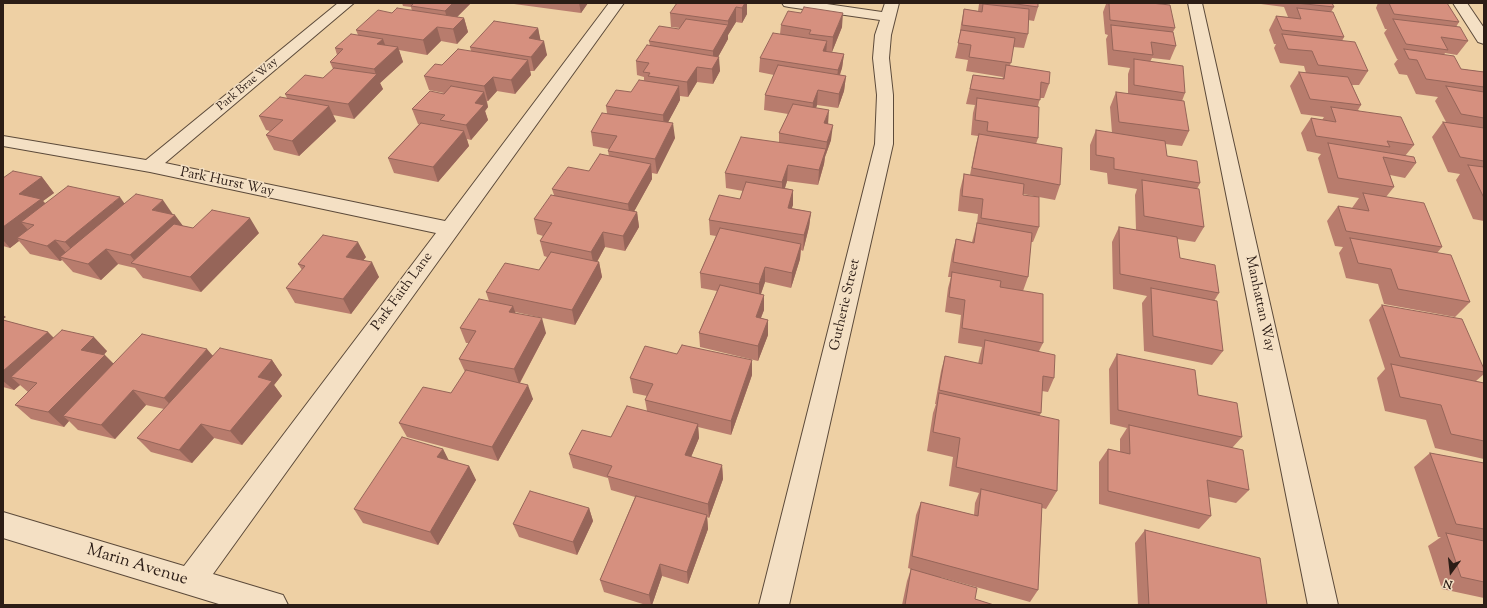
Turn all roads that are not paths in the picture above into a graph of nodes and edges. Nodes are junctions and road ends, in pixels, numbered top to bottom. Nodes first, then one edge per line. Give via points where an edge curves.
1 (347, 3) edge
2 (617, 3) edge
3 (789, 3) edge
4 (1195, 3) edge
5 (1460, 3) edge
6 (890, 10) edge
7 (1484, 40) edge
8 (3, 141) edge
9 (150, 166) junction
10 (450, 229) junction
11 (3, 525) edge
12 (190, 582) junction
13 (272, 605) edge
14 (774, 605) edge
15 (1323, 605) edge

1 - 9 street, Park Brae Way
2 - 10 street, Park Faith Lane
3 - 6 street
4 - 15 street, Manhattan Way
5 - 7 street
6 - 14 street, Gutherie Street via 883,35 884,144
8 - 9 street, Park Hurst Way
9 - 10 street, Park Hurst Way
10 - 12 street, Park Faith Lane
11 - 12 street, Marin Avenue
12 - 13 street, Marin Avenue

